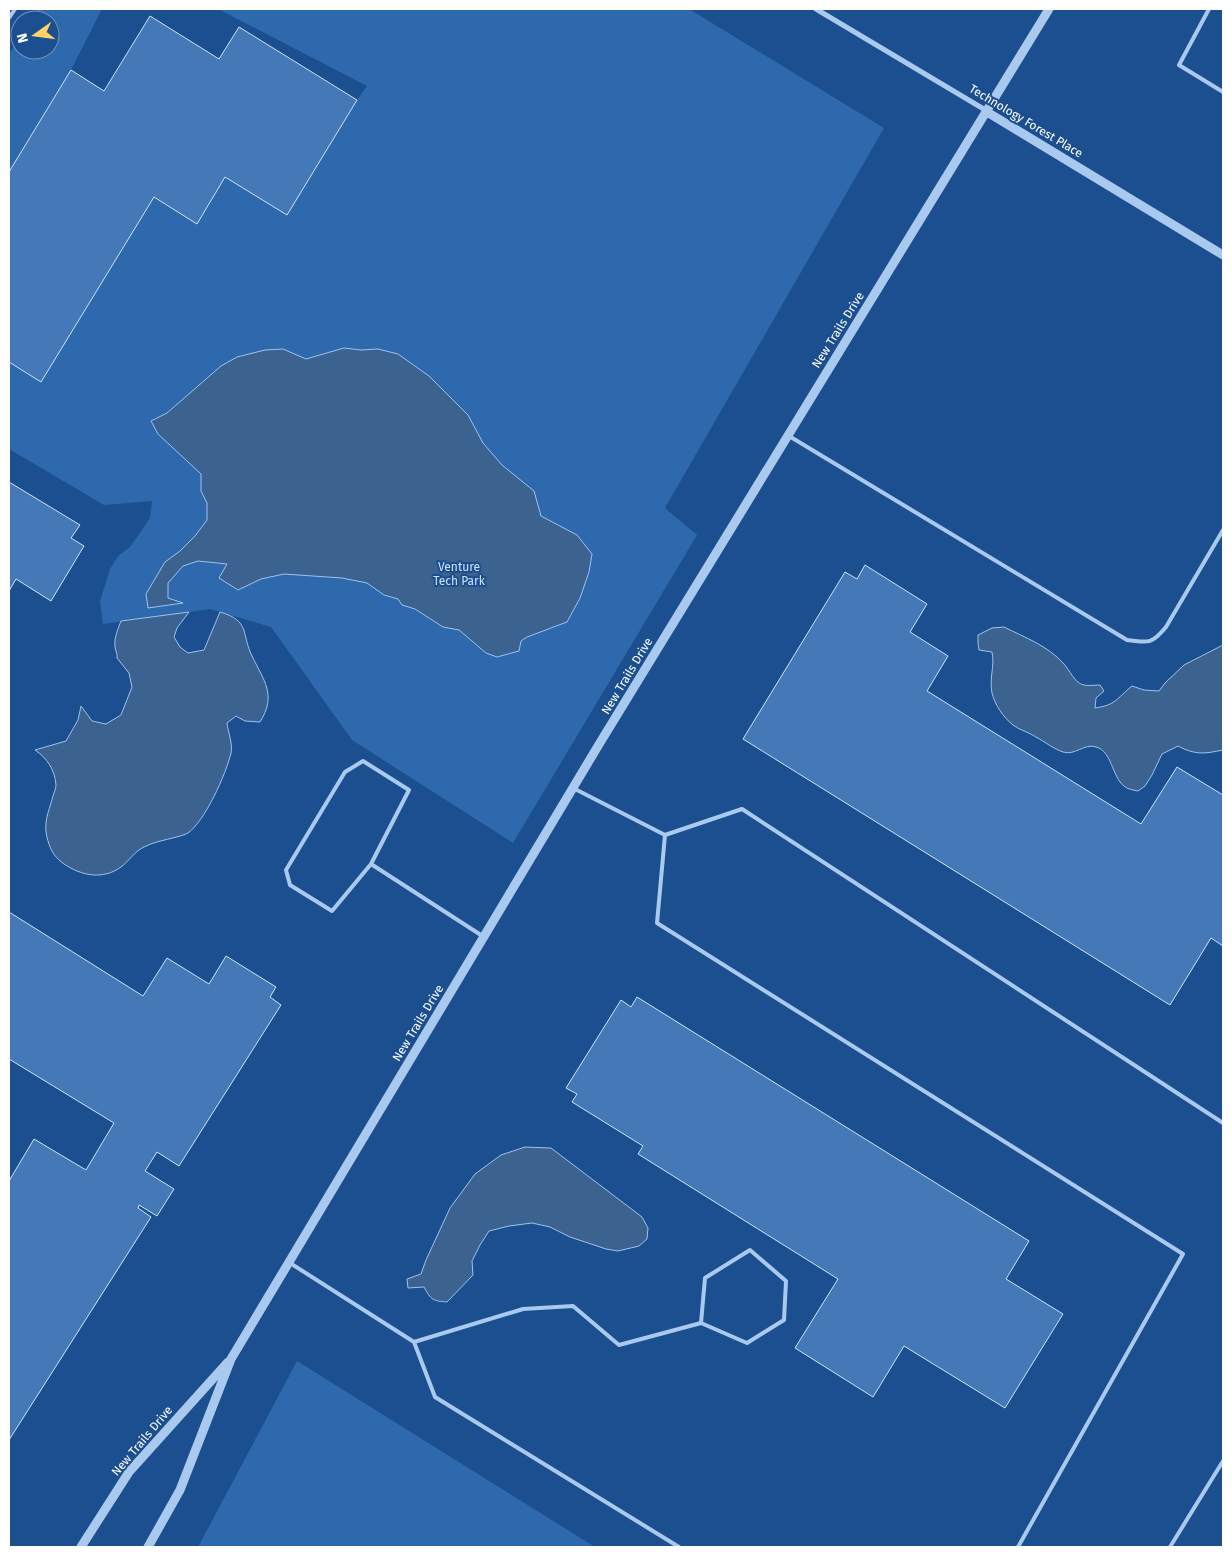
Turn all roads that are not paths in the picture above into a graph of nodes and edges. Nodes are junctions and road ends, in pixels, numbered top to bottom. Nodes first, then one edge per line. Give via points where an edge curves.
1 (15, 9) edge
2 (816, 9) edge
3 (1049, 9) edge
4 (1210, 9) edge
5 (9, 18) edge
6 (1223, 92) edge
7 (987, 112) junction
8 (1223, 255) edge
9 (788, 436) junction
10 (1223, 530) edge
11 (573, 788) junction
12 (665, 835) junction
13 (371, 864) junction
14 (484, 937) junction
15 (1223, 1123) edge
16 (289, 1262) junction
17 (701, 1323) junction
18 (414, 1342) junction
19 (231, 1359) junction
20 (1223, 1461) edge
21 (81, 1547) edge
22 (148, 1547) edge
23 (679, 1547) edge
24 (1018, 1547) edge
25 (1170, 1547) edge

1 - 5 lane
2 - 7 street, Technology Forest Place
3 - 7 street, New Trails Drive
4 - 6 lane via 1180,65
7 - 8 street, Technology Forest Place
7 - 9 street, New Trails Drive
9 - 10 lane via 1127,640 1143,642 1156,639
9 - 11 street, New Trails Drive
11 - 12 lane
11 - 14 street, New Trails Drive
12 - 15 lane via 742,808
12 - 24 lane via 657,923 1183,1254
13 - 13 lane via 409,790 363,761 345,772 286,870 290,885 332,911
13 - 14 lane
14 - 16 street, New Trails Drive
16 - 18 lane
16 - 19 street, New Trails Drive
17 - 17 lane via 705,1278 750,1250 786,1281 784,1320 747,1343
17 - 18 lane via 619,1344 573,1306 523,1309
18 - 23 lane via 435,1397
19 - 21 street, New Trails Drive via 129,1472
19 - 22 street, New Trails Drive via 180,1490
20 - 25 lane

